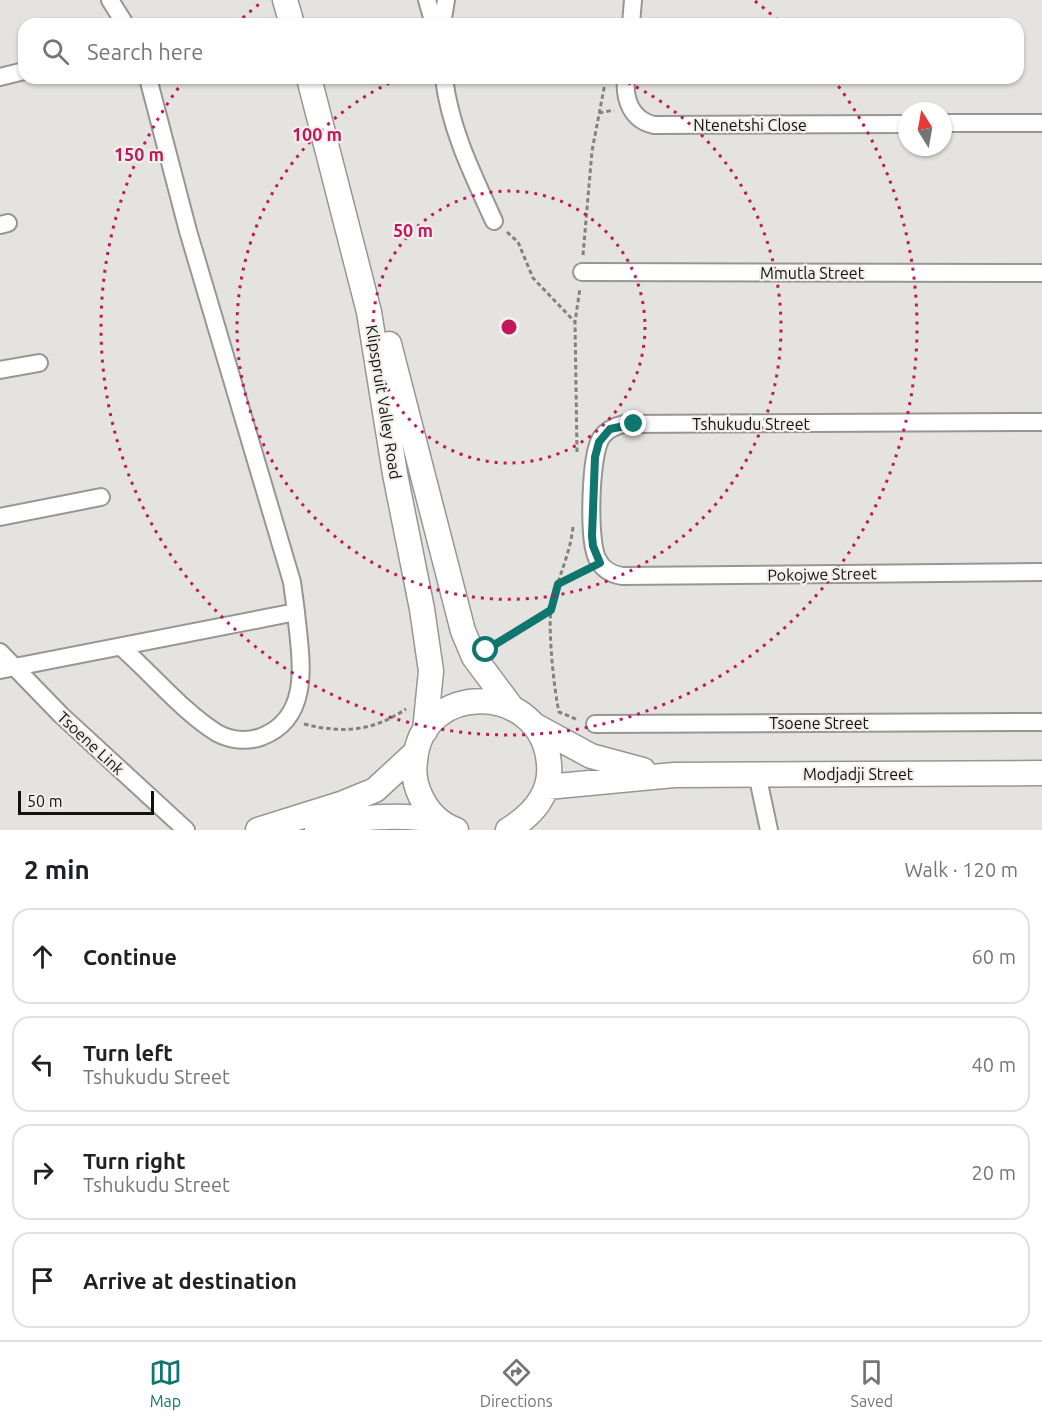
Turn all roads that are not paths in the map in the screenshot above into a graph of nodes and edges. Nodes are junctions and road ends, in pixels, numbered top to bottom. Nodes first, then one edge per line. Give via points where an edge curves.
1 (110, 0) edge
2 (285, 0) edge
3 (298, 0) edge
4 (427, 0) edge
5 (446, 0) edge
6 (633, 0) edge
7 (121, 18) edge
8 (290, 18) edge
9 (304, 18) edge
10 (432, 18) edge
11 (443, 18) edge
12 (632, 18) edge
13 (18, 72) edge
14 (0, 77) edge
15 (150, 84) edge
16 (311, 84) edge
17 (322, 84) edge
18 (445, 84) edge
19 (626, 84) edge
20 (952, 123) edge
21 (1042, 123) edge
22 (898, 124) edge
23 (494, 221) road end
24 (582, 272) road end
25 (1042, 273) edge
26 (39, 363) dead end
27 (0, 370) edge
28 (1042, 422) edge
29 (101, 497) dead end
30 (0, 518) edge
31 (602, 566) joint
32 (1042, 572) edge
33 (296, 612) junction
34 (121, 647) junction
35 (0, 652) edge
36 (7, 669) edge
37 (512, 708) junction
38 (1042, 722) edge
39 (534, 724) junction
40 (595, 724) road end
41 (425, 731) junction
42 (415, 753) junction
43 (1042, 773) edge
44 (757, 774) junction
45 (674, 775) junction
46 (540, 808) edge
47 (450, 827) edge
48 (186, 830) edge
49 (258, 830) edge
50 (311, 830) edge
51 (508, 830) edge
52 (769, 830) edge

1 - 7 street
2 - 8 street
3 - 9 street
4 - 10 street
5 - 11 street
6 - 12 street
13 - 14 street
15 - 33 street via 188,231 292,582
16 - 41 street, Klipspruit Valley Road via 369,312 422,609 431,670
17 - 37 street, Klipspruit Valley Road via 454,603 474,657
18 - 23 street via 460,146
19 - 22 street, Ntenetshi Close via 630,108 641,121 654,125
20 - 21 street
24 - 25 street, Mmutla Street
26 - 27 street
28 - 31 street, Tshukudu Street via 617,426 602,437 595,457 592,536
29 - 30 street
31 - 32 street, Pokojwe Street via 622,576
33 - 34 street
33 - 34 street via 299,699 285,719 259,738 238,740 220,735
34 - 36 street
35 - 36 street, Tsoene Link
36 - 48 street, Tsoene Link
37 - 39 street, Modjadji Street
37 - 41 street via 493,701 474,701 446,711
38 - 40 street, Tsoene Street
39 - 45 street, Modjadji Street via 591,756 621,766
39 - 46 street via 545,744 549,765
41 - 42 street
42 - 47 street via 417,790 426,807
42 - 49 street via 375,790
43 - 44 street, Modjadji Street
44 - 45 street, Modjadji Street
44 - 52 street
45 - 46 street, Modjadji Street
46 - 51 street
47 - 50 street via 384,815

